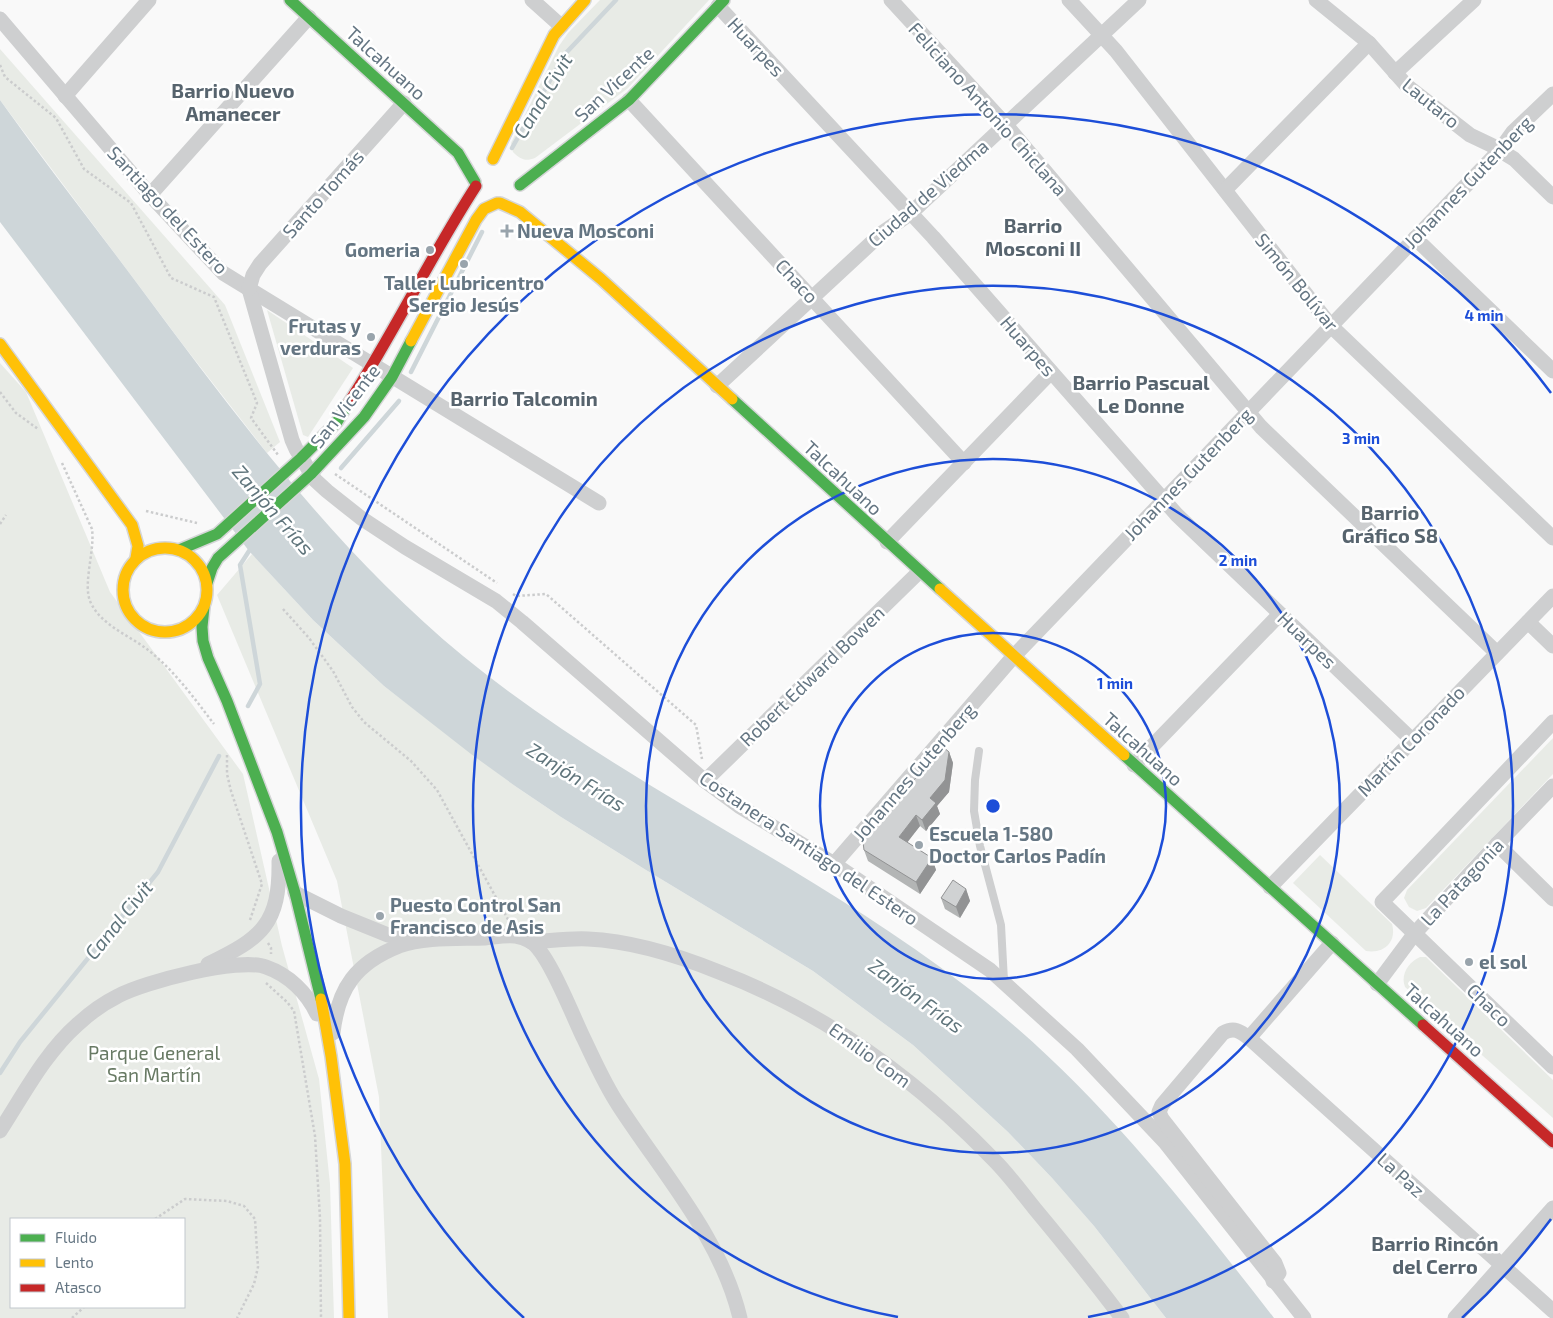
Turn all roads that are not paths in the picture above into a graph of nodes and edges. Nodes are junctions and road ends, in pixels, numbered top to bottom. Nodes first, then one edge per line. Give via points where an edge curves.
1 (149, 0) edge
2 (290, 0) edge
3 (532, 0) edge
4 (585, 0) edge
5 (891, 0) edge
6 (1069, 0) edge
7 (1139, 0) edge
8 (1316, 0) edge
9 (1474, 0) edge
10 (721, 3) edge
11 (308, 17) junction
12 (0, 19) edge
13 (561, 26) junction
14 (1102, 35) junction
15 (1369, 43) junction
16 (1395, 73) junction
17 (1553, 94) edge
18 (65, 96) junction
19 (629, 100) junction
20 (404, 103) junction
21 (1006, 125) junction
22 (1500, 150) junction
23 (458, 152) junction
24 (484, 161) junction
25 (508, 161) dead end
26 (518, 171) dead end
27 (476, 184) junction
28 (521, 190) junction
29 (1225, 190) junction
30 (150, 196) junction
31 (1553, 197) edge
32 (499, 203) junction
33 (538, 212) dead end
34 (911, 213) junction
35 (1415, 238) junction
36 (601, 279) junction
37 (249, 289) junction
38 (812, 297) junction
39 (1330, 326) junction
40 (0, 344) edge
41 (373, 366) junction
42 (1553, 371) edge
43 (1051, 372) junction
44 (392, 377) junction
45 (717, 386) junction
46 (1248, 412) junction
47 (301, 458) junction
48 (964, 463) junction
49 (311, 474) junction
50 (108, 492) junction
51 (1164, 500) junction
52 (599, 504) dead end
53 (1553, 538) edge
54 (887, 542) junction
55 (168, 547) junction
56 (179, 550) junction
57 (136, 558) junction
58 (919, 572) junction
59 (207, 583) junction
60 (1553, 596) edge
61 (204, 608) junction
62 (1280, 614) junction
63 (1528, 622) junction
64 (168, 632) junction
65 (179, 640) dead end
66 (1553, 646) edge
67 (1497, 653) junction
68 (1014, 656) junction
69 (197, 659) dead end
70 (227, 701) junction
71 (1553, 722) edge
72 (1412, 740) junction
73 (978, 751) dead end
74 (1134, 764) junction
75 (706, 781) junction
76 (1553, 786) edge
77 (276, 832) junction
78 (1497, 844) junction
79 (834, 864) junction
80 (1270, 887) junction
81 (295, 893) junction
82 (1553, 899) edge
83 (1415, 933) junction
84 (525, 939) junction
85 (426, 941) junction
86 (1332, 943) junction
87 (191, 972) junction
88 (1004, 981) junction
89 (1377, 984) junction
90 (1249, 1038) junction
91 (331, 1056) junction
92 (1553, 1067) edge
93 (0, 1131) edge
94 (1553, 1142) edge
95 (1553, 1208) edge
96 (1501, 1266) junction
97 (1274, 1281) junction
98 (1553, 1311) edge
99 (350, 1318) edge
100 (740, 1318) edge
101 (1122, 1318) edge
102 (1304, 1318) edge
103 (1455, 1318) edge

1 - 18 street
2 - 11 main road, Talcahuano
3 - 13 street
4 - 13 main road
5 - 21 street, Feliciano Antonio Chiclana
6 - 14 street, Simón Bolívar
7 - 14 street, Ciudad de Viedma
8 - 15 street, Lautaro
9 - 16 street
10 - 19 main road, San Vicente
10 - 34 street, Huarpes
11 - 20 main road, Talcahuano
11 - 30 street
12 - 18 street, Santiago del Estero
13 - 24 main road
14 - 21 street, Ciudad de Viedma
14 - 29 street, Simón Bolívar
15 - 16 street, Lautaro
15 - 29 street
16 - 22 street, Lautaro via 1470,135
17 - 22 street, Johannes Gutenberg via 1513,132
18 - 30 street, Santiago del Estero
19 - 28 main road, San Vicente
19 - 38 street, Chaco
20 - 23 main road, Talcahuano
20 - 37 street, Santo Tomás via 260,264
21 - 34 street, Ciudad de Viedma
21 - 46 street, Feliciano Antonio Chiclana
22 - 31 street, Lautaro via 1514,159
22 - 35 street, Johannes Gutenberg
23 - 24 main road, Talcahuano
23 - 27 main road, Talcahuano
24 - 25 main road, Talcahuano via 500,158
24 - 27 main road, San Vicente
26 - 28 main road
27 - 32 main road, Talcahuano via 484,198
27 - 41 main road, San Vicente
28 - 32 main road, San Vicente via 511,199
29 - 39 street, Simón Bolívar
30 - 37 street, Santiago del Estero via 216,267
32 - 36 main road, Talcahuano via 520,212
32 - 44 main road, San Vicente via 484,209 476,220
33 - 36 main road, Talcahuano
34 - 38 street, Ciudad de Viedma via 882,234
34 - 43 street, Huarpes
35 - 39 street, Johannes Gutenberg
35 - 42 street
36 - 45 main road, Talcahuano
37 - 41 street, Santiago del Estero
37 - 47 street, Costanera Santiago del Estero via 292,440
38 - 45 street, Ciudad de Viedma
38 - 48 street, Chaco
39 - 46 street, Johannes Gutenberg
39 - 53 street, Simón Bolívar
40 - 50 main road
41 - 44 street, Santiago del Estero
41 - 47 main road, San Vicente via 337,422
43 - 48 street
43 - 51 street, Huarpes
44 - 49 main road, San Vicente via 364,417
44 - 52 street, Santiago del Estero
45 - 54 main road, Talcahuano
46 - 51 street, Johannes Gutenberg
46 - 67 street, Feliciano Antonio Chiclana
47 - 49 street, Costanera Santiago del Estero
47 - 56 main road, San Vicente via 229,524 211,537
48 - 54 street
49 - 59 main road, San Vicente via 218,558
49 - 75 street, Costanera Santiago del Estero via 368,523 496,601
50 - 55 main road
50 - 57 main road via 132,526 138,546
51 - 62 street, Huarpes
51 - 68 street, Johannes Gutenberg
54 - 58 main road, Talcahuano
55 - 56 main road
55 - 57 main road via 156,548
56 - 59 main road via 198,562
57 - 64 main road via 124,581 126,606 143,626
58 - 68 main road, Talcahuano
58 - 75 street, Robert Edward Bowen
59 - 61 main road via 208,596
60 - 63 street, Martín Coronado
61 - 64 main road via 190,625
61 - 70 main road via 203,641
62 - 72 street, Huarpes
62 - 74 street
63 - 66 street
63 - 67 street, Martín Coronado
64 - 65 main road
67 - 72 street, Martín Coronado
68 - 74 main road, Talcahuano
68 - 79 street, Johannes Gutenberg
69 - 70 main road
70 - 77 main road
71 - 83 street, Chaco via 1382,902
72 - 80 street, Martín Coronado
73 - 88 lane via 974,811 1001,925
74 - 80 main road, Talcahuano
75 - 79 street, Costanera Santiago del Estero
76 - 78 street, La Patagonia
77 - 81 main road
77 - 87 street via 280,863 276,903 270,919 254,938
78 - 82 street
78 - 83 street, La Patagonia
79 - 88 street, Costanera Santiago del Estero
80 - 86 main road, Talcahuano
81 - 85 street via 388,935
81 - 91 main road via 318,984
83 - 89 street, La Patagonia
83 - 92 street, Chaco
84 - 85 street, Emilio Com via 515,936
84 - 100 street via 542,954 605,1083 715,1251
84 - 101 street, Emilio Com via 587,938 642,946 753,985 823,1021 905,1079 995,1160
85 - 91 street via 403,945 378,955 354,976 338,1003
86 - 89 main road, Talcahuano
86 - 90 street
87 - 91 street via 244,965 265,966 297,986 309,998
87 - 93 street via 119,995 78,1023 51,1052
88 - 97 street, Costanera Santiago del Estero via 1077,1049 1165,1142
89 - 94 main road, Talcahuano
90 - 96 street, La Paz
90 - 97 street via 1238,1030 1230,1029 1223,1033 1159,1112 1275,1263 1279,1272
91 - 99 main road via 345,1164
95 - 96 street
96 - 98 street, La Paz
96 - 103 street
97 - 102 street, Costanera Santiago del Estero

